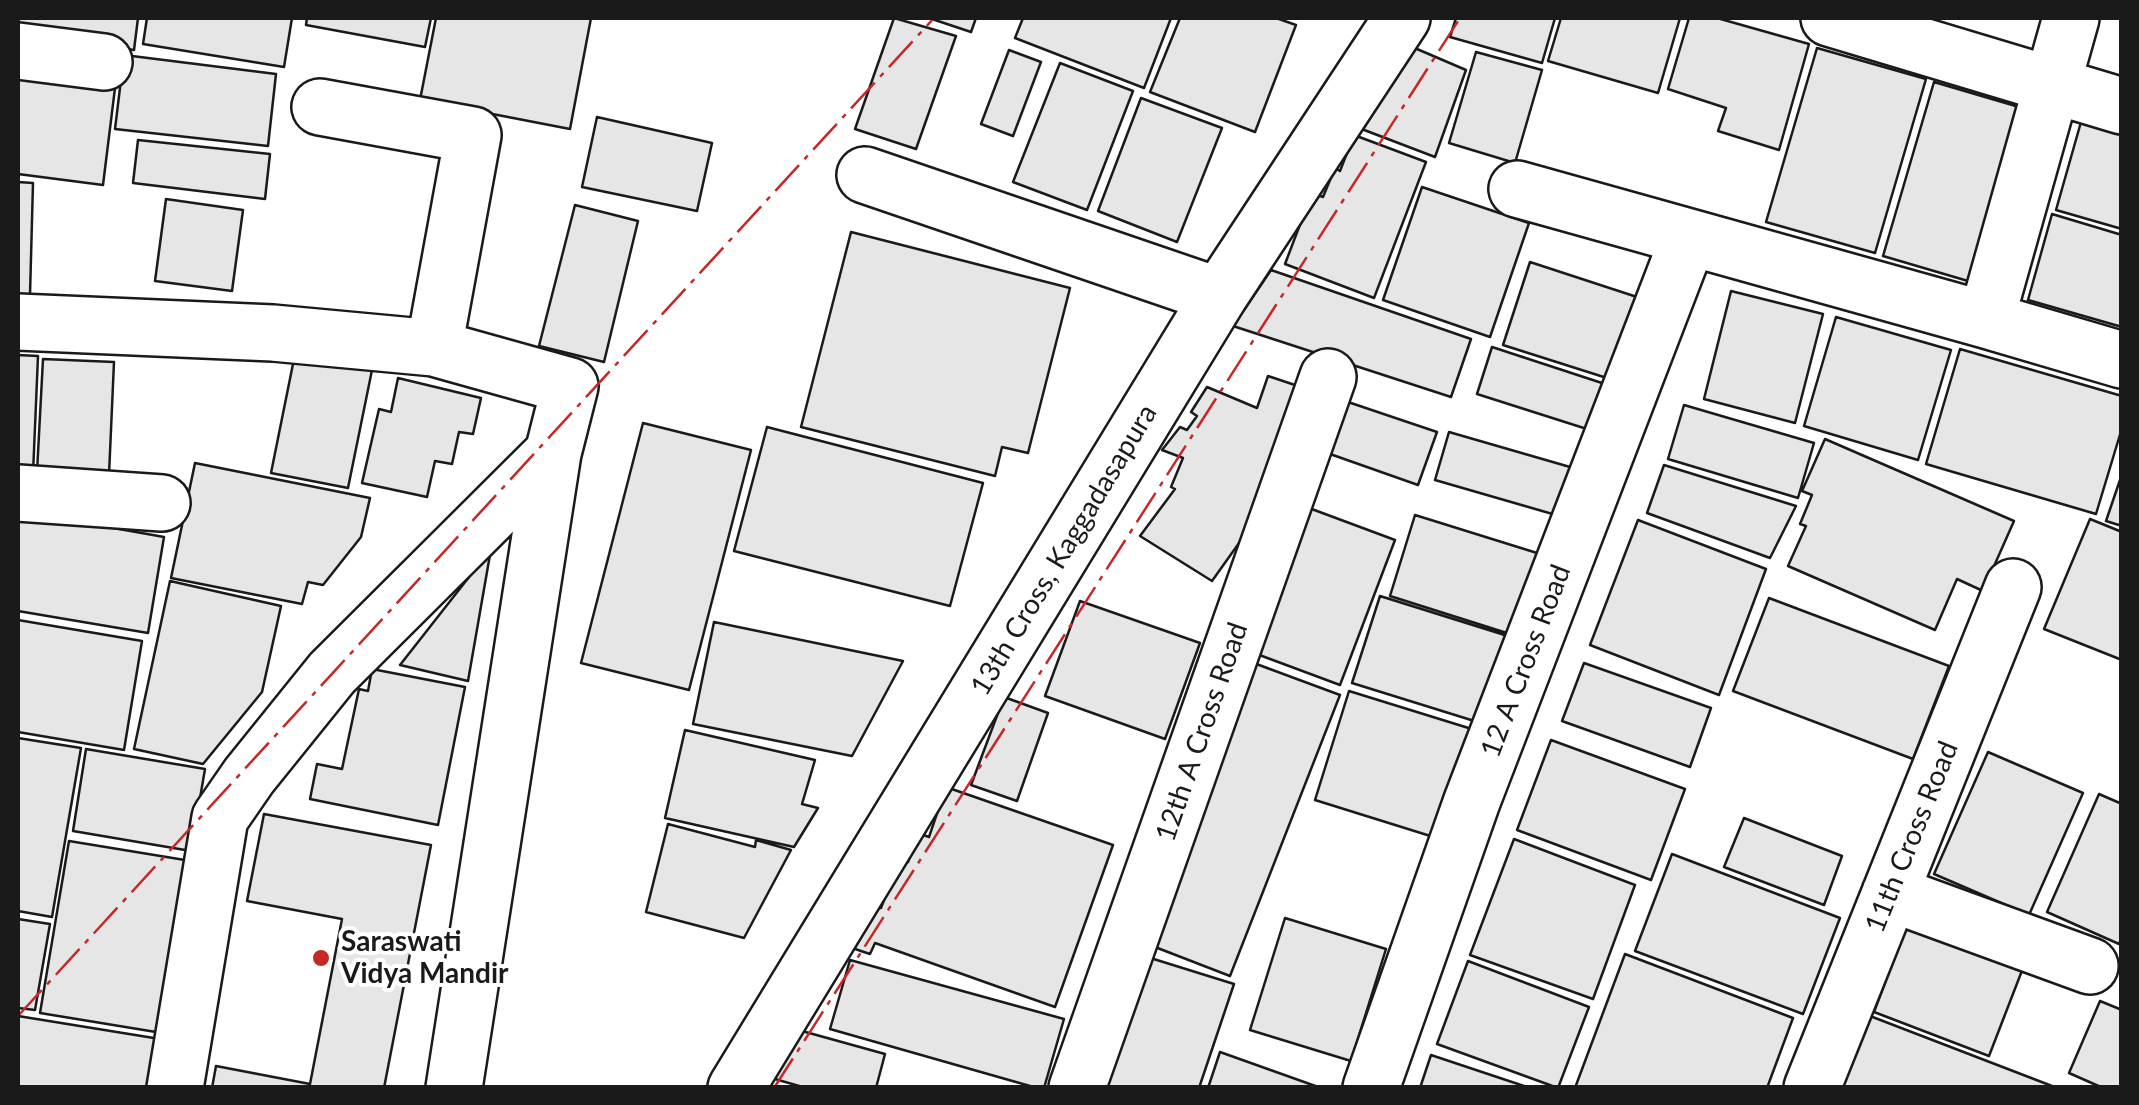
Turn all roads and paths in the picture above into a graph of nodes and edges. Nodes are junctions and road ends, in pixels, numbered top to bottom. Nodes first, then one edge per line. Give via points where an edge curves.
1 (1829, 18) edge
2 (2071, 18) edge
3 (1387, 21) edge
4 (18, 51) edge
5 (104, 62) dead end
6 (2051, 84) junction
7 (2122, 106) edge
8 (320, 107) dead end
9 (866, 175) dead end
10 (1516, 190) dead end
11 (1689, 237) junction
12 (1219, 296) junction
13 (1986, 320) junction
14 (18, 322) edge
15 (434, 348) junction
16 (2122, 360) edge
17 (1328, 376) dead end
18 (553, 453) junction
19 (18, 493) edge
20 (162, 503) dead end
21 (2013, 587) dead end
22 (1890, 893) junction
23 (2090, 966) dead end
24 (175, 1088) edge
25 (454, 1088) edge
26 (736, 1088) edge
27 (1077, 1088) edge
28 (1371, 1088) edge
29 (1812, 1088) edge

1 - 6 street
2 - 6 street
3 - 12 street, 13th Cross, Kaggadasapura
4 - 5 street
6 - 7 street
6 - 13 street
8 - 15 street via 473,135
9 - 12 street
10 - 11 street
11 - 13 street
11 - 28 street, 12 A Cross Road via 1472,801
12 - 26 street, 13th Cross, Kaggadasapura
13 - 16 street
14 - 15 street
15 - 18 street via 570,386
17 - 27 street, 12th A Cross Road
18 - 24 street via 332,673 220,818
18 - 25 street
19 - 20 street
21 - 22 street, 11th Cross Road
22 - 23 street
22 - 29 street, 11th Cross Road

